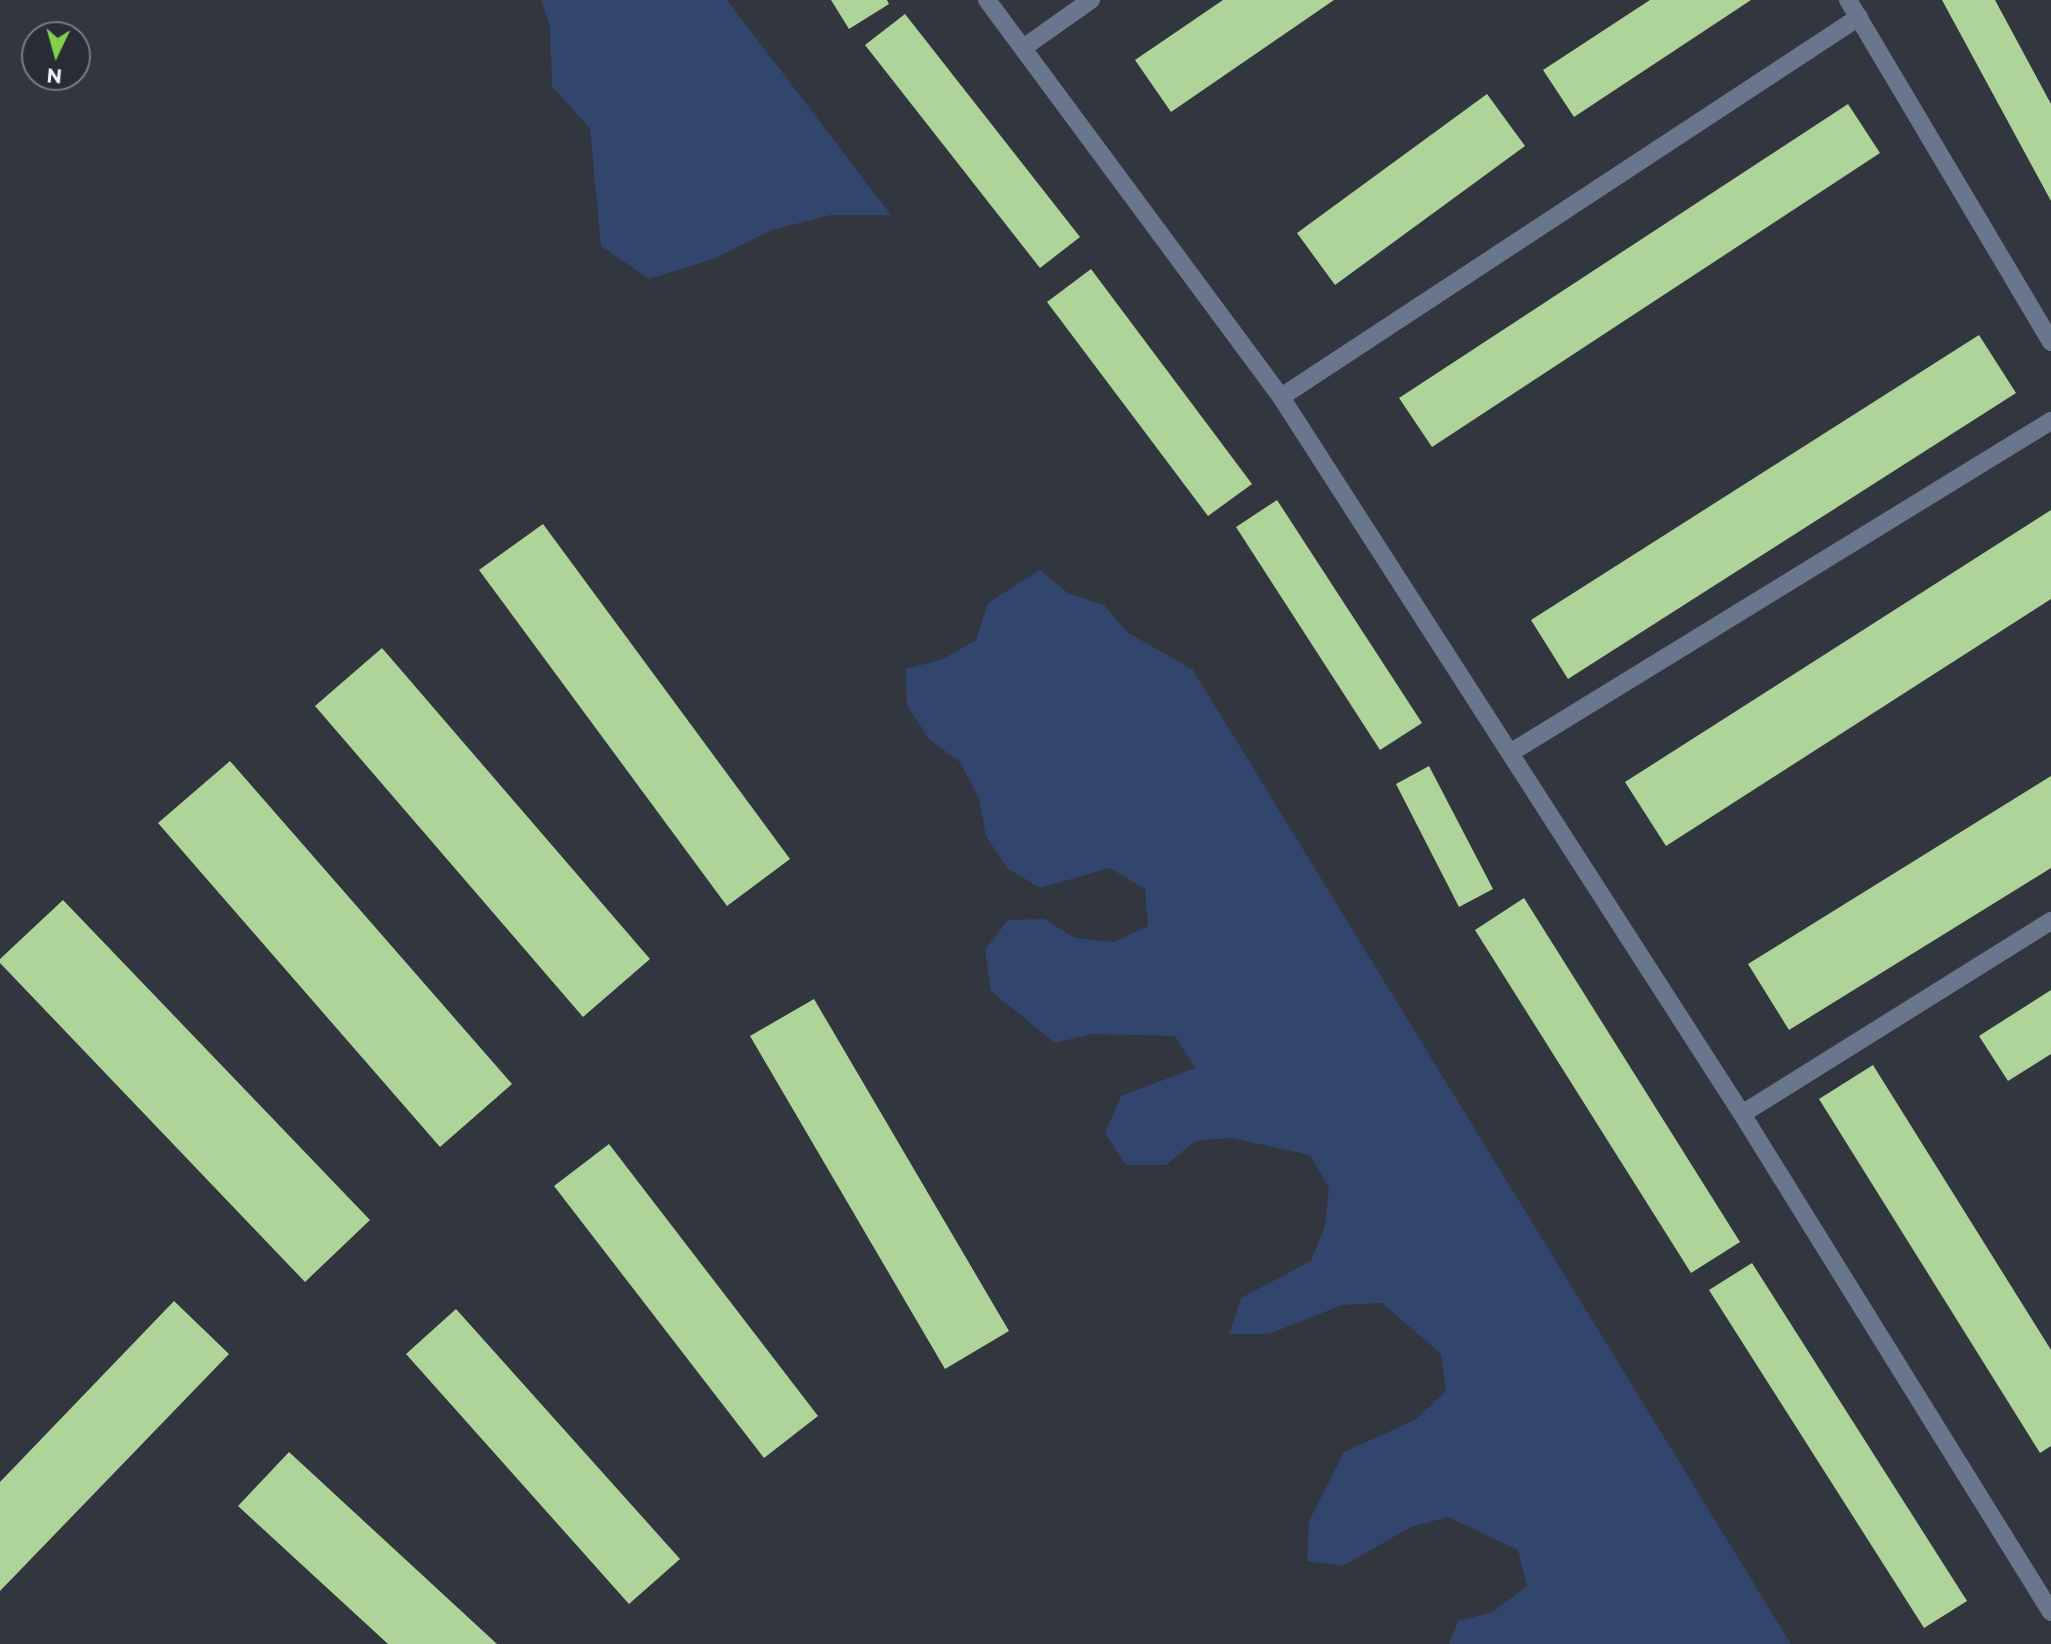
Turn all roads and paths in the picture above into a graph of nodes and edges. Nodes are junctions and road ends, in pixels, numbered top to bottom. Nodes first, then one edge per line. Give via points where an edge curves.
1 (987, 0) edge
2 (1091, 0) edge
3 (1848, 0) edge
4 (1859, 17) junction
5 (1023, 48) junction
6 (2051, 342) edge
7 (1280, 397) junction
8 (2051, 421) edge
9 (1510, 753) junction
10 (2051, 921) edge
11 (1742, 1114) junction
12 (2051, 1612) edge

1 - 5 street
2 - 5 street
3 - 4 street
4 - 6 street
4 - 7 street
5 - 7 street
7 - 9 street
8 - 9 street
9 - 11 street
10 - 11 street
11 - 12 street

